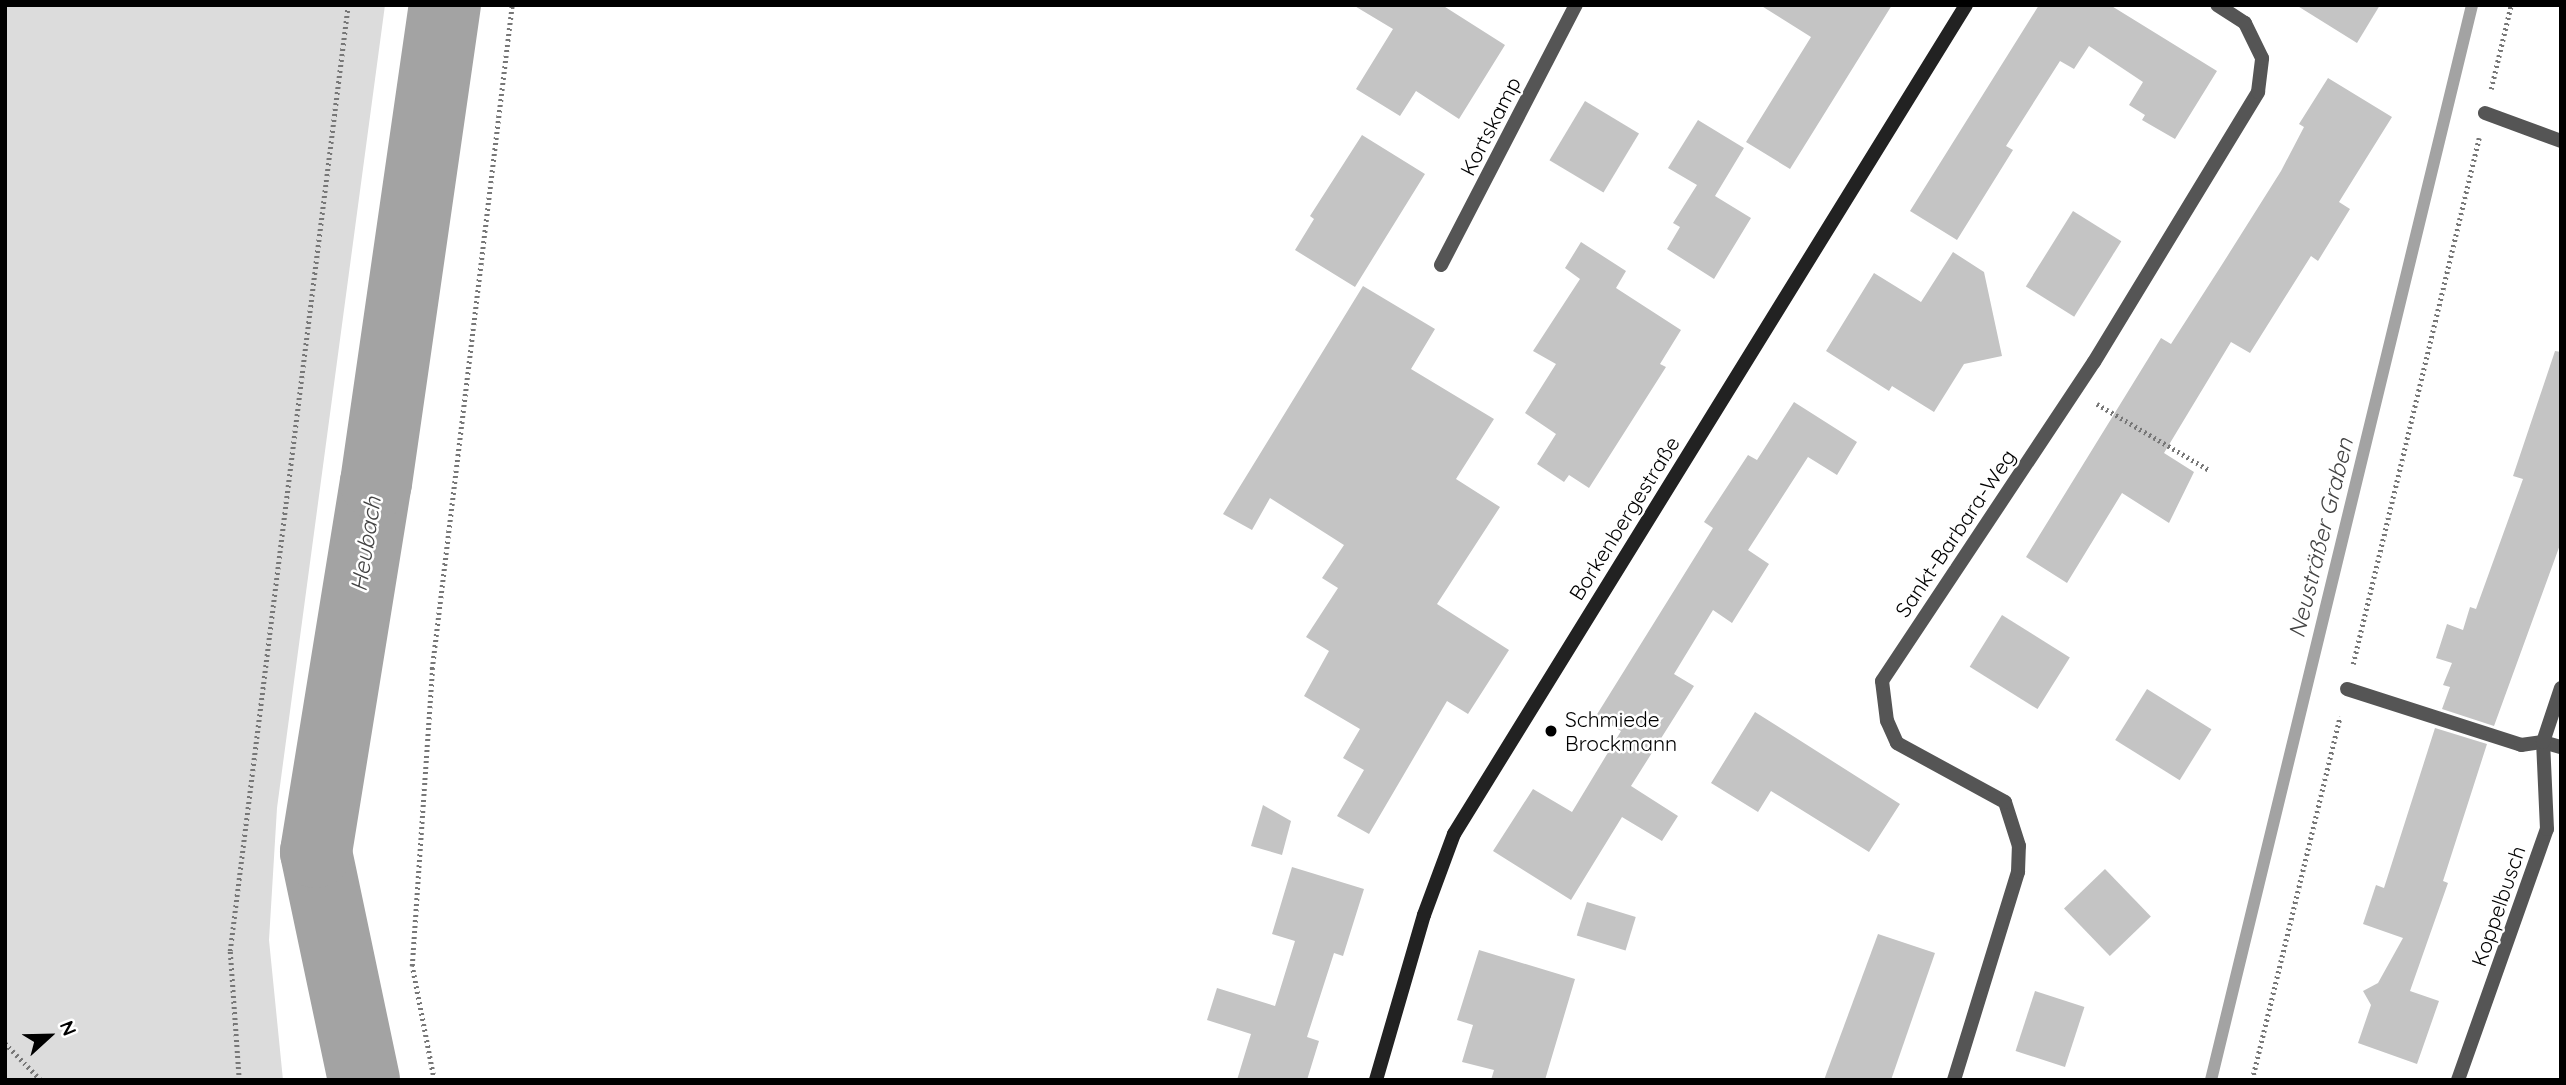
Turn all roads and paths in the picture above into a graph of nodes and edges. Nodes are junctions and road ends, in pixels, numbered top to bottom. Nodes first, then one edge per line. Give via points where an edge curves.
1 (348, 5) edge
2 (512, 5) edge
3 (1576, 5) edge
4 (1966, 5) edge
5 (2217, 5) edge
6 (2511, 5) edge
7 (2485, 114) junction
8 (2561, 141) edge
9 (1441, 265) dead end
10 (2076, 391) junction
11 (2209, 470) dead end
12 (2561, 688) edge
13 (2347, 689) junction
14 (2543, 742) junction
15 (2561, 747) edge
16 (5, 1043) edge
17 (41, 1080) edge
18 (239, 1080) edge
19 (434, 1080) edge
20 (1376, 1080) edge
21 (1954, 1080) edge
22 (2252, 1080) edge
23 (2458, 1080) edge

1 - 18 path via 230,951
2 - 19 path via 432,669 412,966
3 - 9 street, Kortskamp
4 - 20 street, Borkenbergestraße via 1454,834 1423,915
5 - 10 street, Sankt-Barbara-Weg via 2245,23 2257,46 2262,58 2258,92
6 - 7 path
7 - 8 street
7 - 13 path
10 - 11 path
10 - 21 street, Sankt-Barbara-Weg via 1882,681 1887,721 1898,743 2005,802 2019,846 2018,872
12 - 14 street, Koppelbusch
13 - 14 street via 2521,746
13 - 22 path
14 - 15 street
14 - 23 street, Koppelbusch via 2547,829
16 - 17 path

